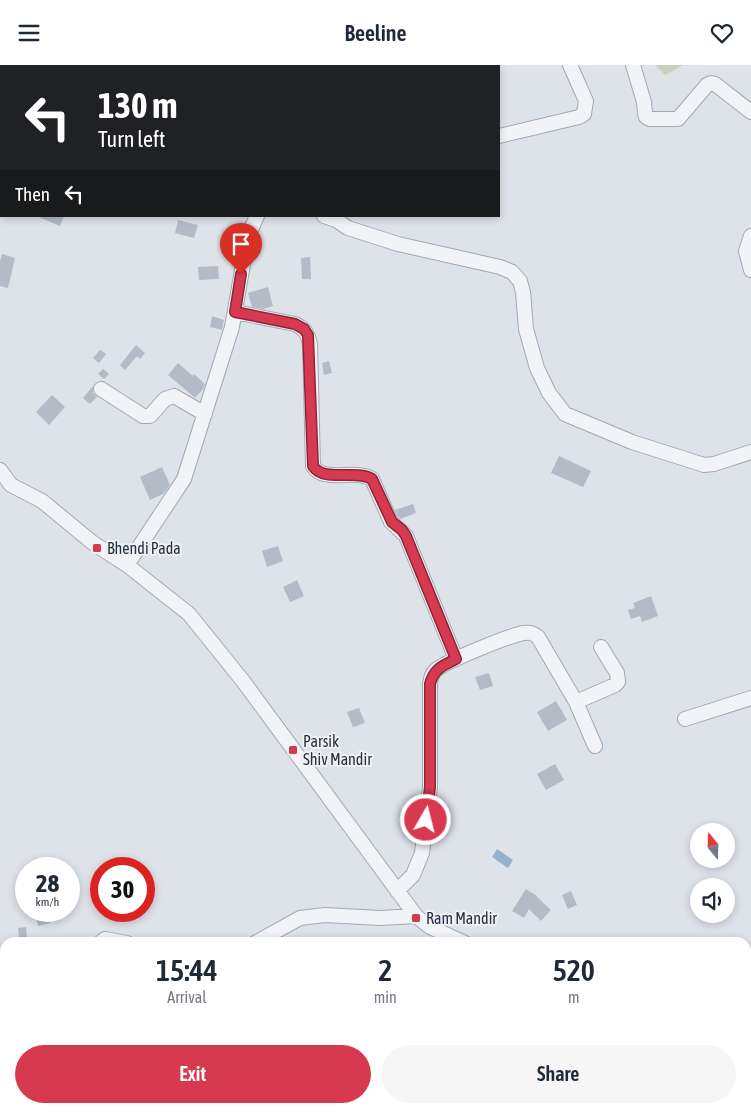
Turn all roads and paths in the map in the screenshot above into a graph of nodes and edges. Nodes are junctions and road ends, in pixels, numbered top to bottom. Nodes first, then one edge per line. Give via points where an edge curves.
1 (570, 65) edge
2 (633, 65) edge
3 (751, 112) edge
4 (500, 136) edge
5 (257, 217) edge
6 (327, 217) edge
7 (751, 237) edge
8 (751, 270) edge
9 (235, 312) junction
10 (101, 389) dead end
11 (205, 414) junction
12 (751, 452) edge
13 (0, 470) edge
14 (127, 565) junction
15 (602, 647) dead end
16 (456, 659) junction
17 (751, 698) edge
18 (576, 702) junction
19 (685, 719) dead end
20 (594, 746) dead end
21 (397, 891) junction
22 (416, 916) junction
23 (266, 937) edge
24 (451, 937) edge

1 - 4 street via 586,101 584,114
2 - 3 street via 646,117 650,119 678,119 711,83
5 - 9 street via 248,236
6 - 12 street via 348,228 398,244 500,267 512,273 520,281 523,292 526,329 537,368 549,393 565,413 632,441 704,465
7 - 8 street via 746,251
9 - 11 street
9 - 16 street via 295,324 308,335 313,466 324,474 361,475 372,479 392,522 406,536
10 - 11 street via 143,416 150,416 165,399 174,396
11 - 14 street via 184,479
13 - 14 street via 11,485 42,501 93,543
14 - 21 street via 188,614 243,681
15 - 18 street via 617,673 618,682
16 - 18 street via 514,635 533,633
16 - 21 street via 432,675 430,787 422,853 413,875
17 - 19 street
18 - 20 street
21 - 22 street
22 - 23 street via 380,919 325,915 300,918
22 - 24 street

